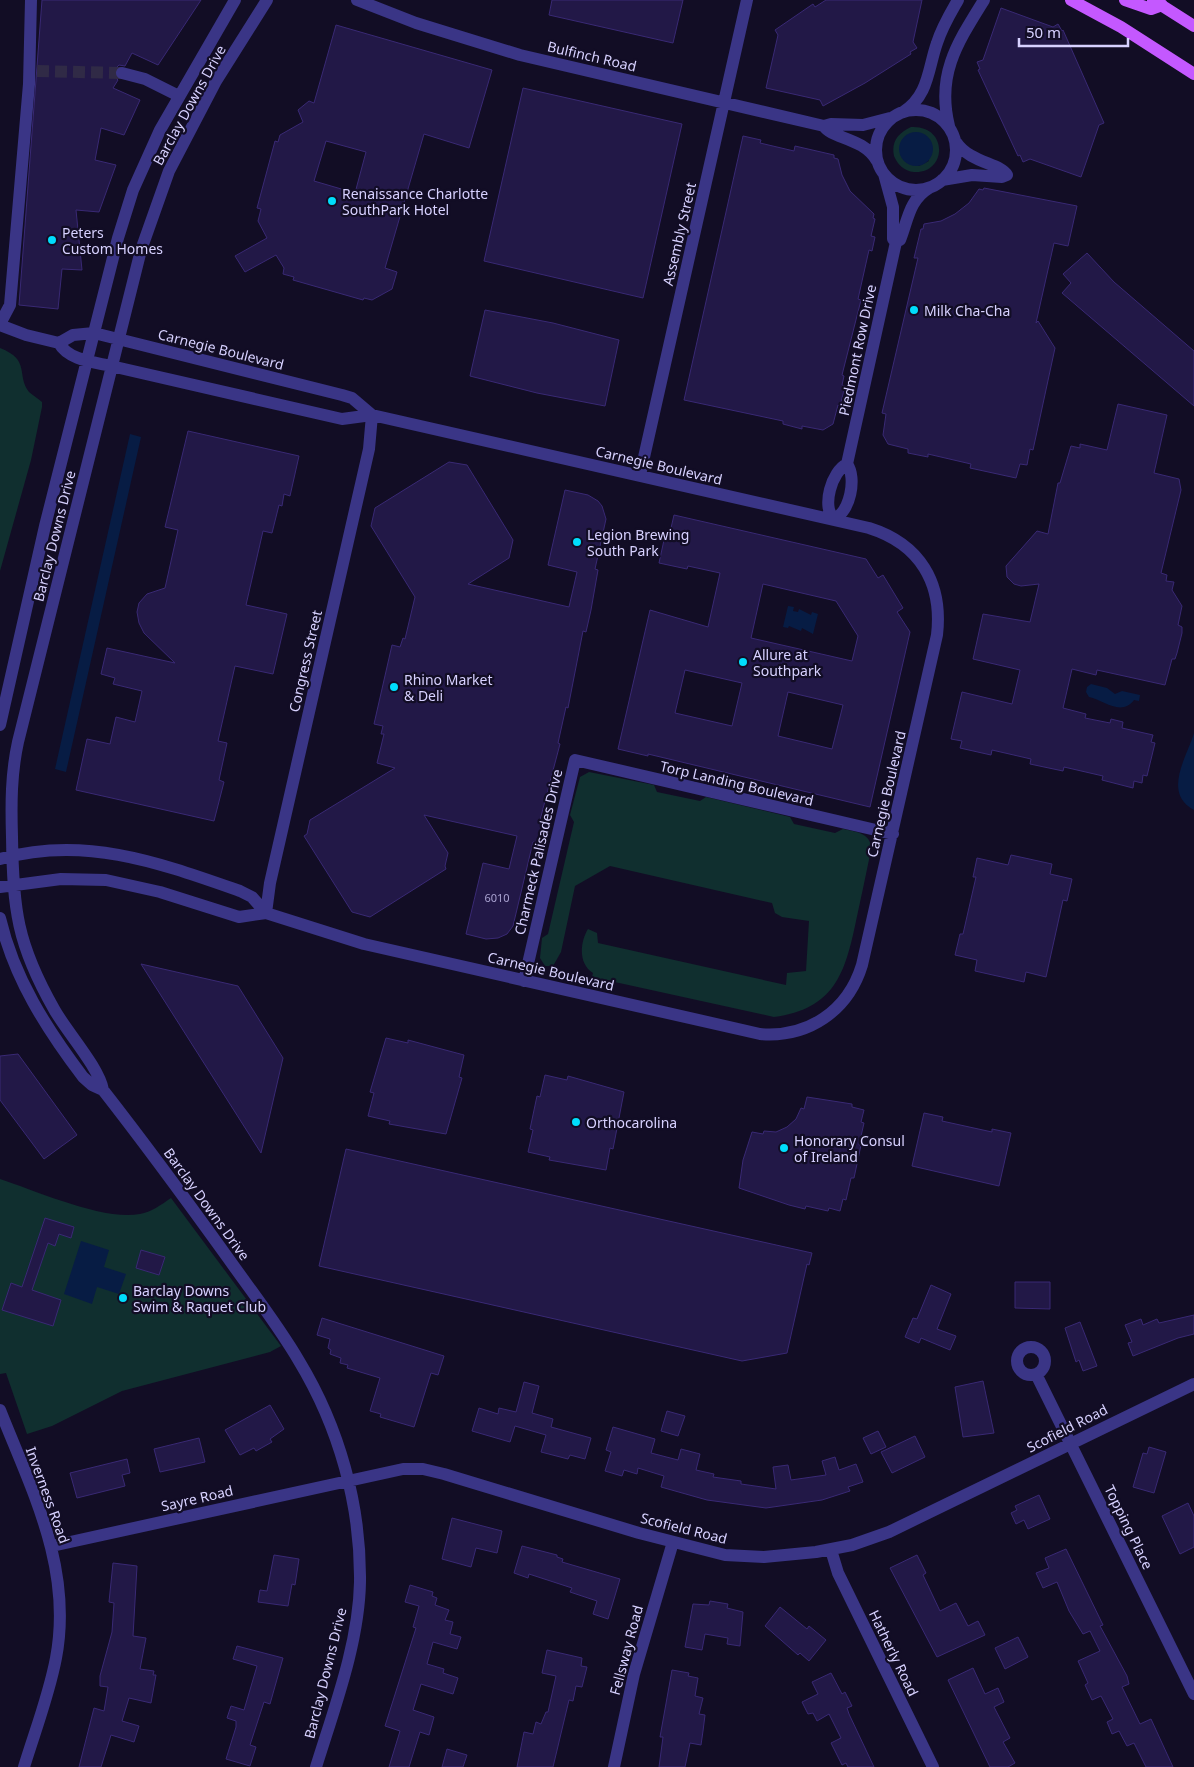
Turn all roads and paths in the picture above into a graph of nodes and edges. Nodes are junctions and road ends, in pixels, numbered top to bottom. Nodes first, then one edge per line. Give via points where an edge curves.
1 (31, 0) edge
2 (235, 0) edge
3 (267, 0) edge
4 (357, 0) edge
5 (747, 0) edge
6 (958, 0) edge
7 (984, 0) edge
8 (1071, 0) edge
9 (1125, 0) edge
10 (1158, 3) edge
11 (1194, 26) edge
12 (122, 73) tunnel mouth
13 (1194, 74) edge
14 (179, 96) junction
15 (724, 102) junction
16 (898, 115) junction
17 (824, 126) junction
18 (949, 126) junction
19 (956, 142) junction
20 (881, 167) junction
21 (942, 180) junction
22 (930, 187) junction
23 (896, 242) junction
24 (0, 324) edge
25 (94, 333) junction
26 (118, 339) junction
27 (59, 343) junction
28 (87, 360) junction
29 (111, 366) junction
30 (372, 415) junction
31 (847, 464) junction
32 (640, 475) junction
33 (834, 520) junction
34 (0, 725) edge
35 (575, 760) joint
36 (892, 834) junction
37 (6, 857) edge
38 (6, 885) edge
39 (266, 913) junction
40 (0, 918) edge
41 (524, 980) junction
42 (103, 1090) junction
43 (1036, 1374) dead end
44 (1194, 1384) edge
45 (0, 1410) edge
46 (1071, 1442) junction
47 (348, 1480) junction
48 (673, 1542) junction
49 (52, 1546) junction
50 (831, 1550) junction
51 (1194, 1694) edge
52 (24, 1767) edge
53 (316, 1767) edge
54 (614, 1767) edge
55 (933, 1767) edge

1 - 24 street via 33,71 10,306
2 - 14 street, Barclay Downs Drive
3 - 26 street, Barclay Downs Drive via 216,81 169,171 141,250
4 - 15 street, Bulfinch Road via 416,23 520,55
5 - 15 street, Assembly Street
6 - 16 street, Piedmont Row Drive via 939,37 925,88
7 - 18 street via 958,42 949,65 945,98
8 - 13 main road
9 - 10 main road via 1150,9
10 - 11 main road
12 - 14 street via 145,79
14 - 25 street, Barclay Downs Drive via 133,190
15 - 17 street, Bulfinch Road
15 - 32 street, Assembly Street
16 - 17 street, Bulfinch Road via 871,124
16 - 18 street via 915,110 931,112
16 - 20 street, Piedmont Row Drive via 884,126 878,137 876,150
17 - 20 street, Bulfinch Road via 829,132 863,146
18 - 19 street
19 - 21 street, Piedmont Row Drive via 955,162
19 - 21 street via 970,156 1002,169 1007,175 972,175
20 - 22 street, Piedmont Row Drive via 892,182 904,188
20 - 23 street, Piedmont Row Drive via 892,207 893,239
21 - 22 street, Piedmont Row Drive
22 - 23 street, Piedmont Row Drive via 911,208 901,237
23 - 31 street, Piedmont Row Drive
24 - 27 street, Carnegie Boulevard via 26,335
25 - 26 street, Carnegie Boulevard
25 - 27 street, Carnegie Boulevard via 73,334
25 - 28 street, Barclay Downs Drive
26 - 29 street, Barclay Downs Drive
26 - 30 street, Carnegie Boulevard via 347,396
27 - 28 street, Carnegie Boulevard via 67,353
28 - 29 street, Carnegie Boulevard
28 - 34 street, Barclay Downs Drive
29 - 30 street, Carnegie Boulevard via 342,419
29 - 37 street, Barclay Downs Drive via 15,758
30 - 32 street, Carnegie Boulevard
30 - 39 street, Congress Street via 369,449 272,874
31 - 33 street, Piedmont Row Drive via 852,474 848,497 843,513
31 - 33 street, Piedmont Row Drive via 839,468 834,478 828,505
32 - 33 street, Carnegie Boulevard
33 - 36 street, Carnegie Boulevard via 882,532 904,545 925,569 938,604 934,652
35 - 36 street, Torp Landing Boulevard
35 - 41 street, Charmeck Palisades Drive
36 - 41 street, Carnegie Boulevard via 857,981 834,1011 802,1030 778,1035 760,1034
37 - 38 street, Barclay Downs Drive
37 - 39 street, Carnegie Boulevard via 82,850 127,855 240,891 252,897
38 - 39 street, Carnegie Boulevard via 61,879 106,880 160,892 239,917
38 - 42 street, Barclay Downs Drive via 35,973 58,1016 98,1074
39 - 41 street, Carnegie Boulevard via 364,944
40 - 42 street, Barclay Downs Drive via 10,953 41,1020 83,1077
42 - 47 street, Barclay Downs Drive via 186,1200 299,1361 330,1422
43 - 46 street, Topping Place
44 - 46 street, Scofield Road
45 - 49 street, Inverness Road via 41,1510
46 - 50 street, Scofield Road via 889,1532
46 - 51 street, Topping Place
47 - 48 street, Scofield Road via 396,1470 432,1471
47 - 49 street, Sayre Road
47 - 53 street, Barclay Downs Drive via 359,1549 358,1599 352,1641
48 - 50 street, Scofield Road via 712,1553 741,1556 782,1556
48 - 54 street, Fellsway Road via 634,1674
49 - 52 street, Inverness Road via 59,1592 59,1640
50 - 55 street, Hatherly Road via 838,1574

